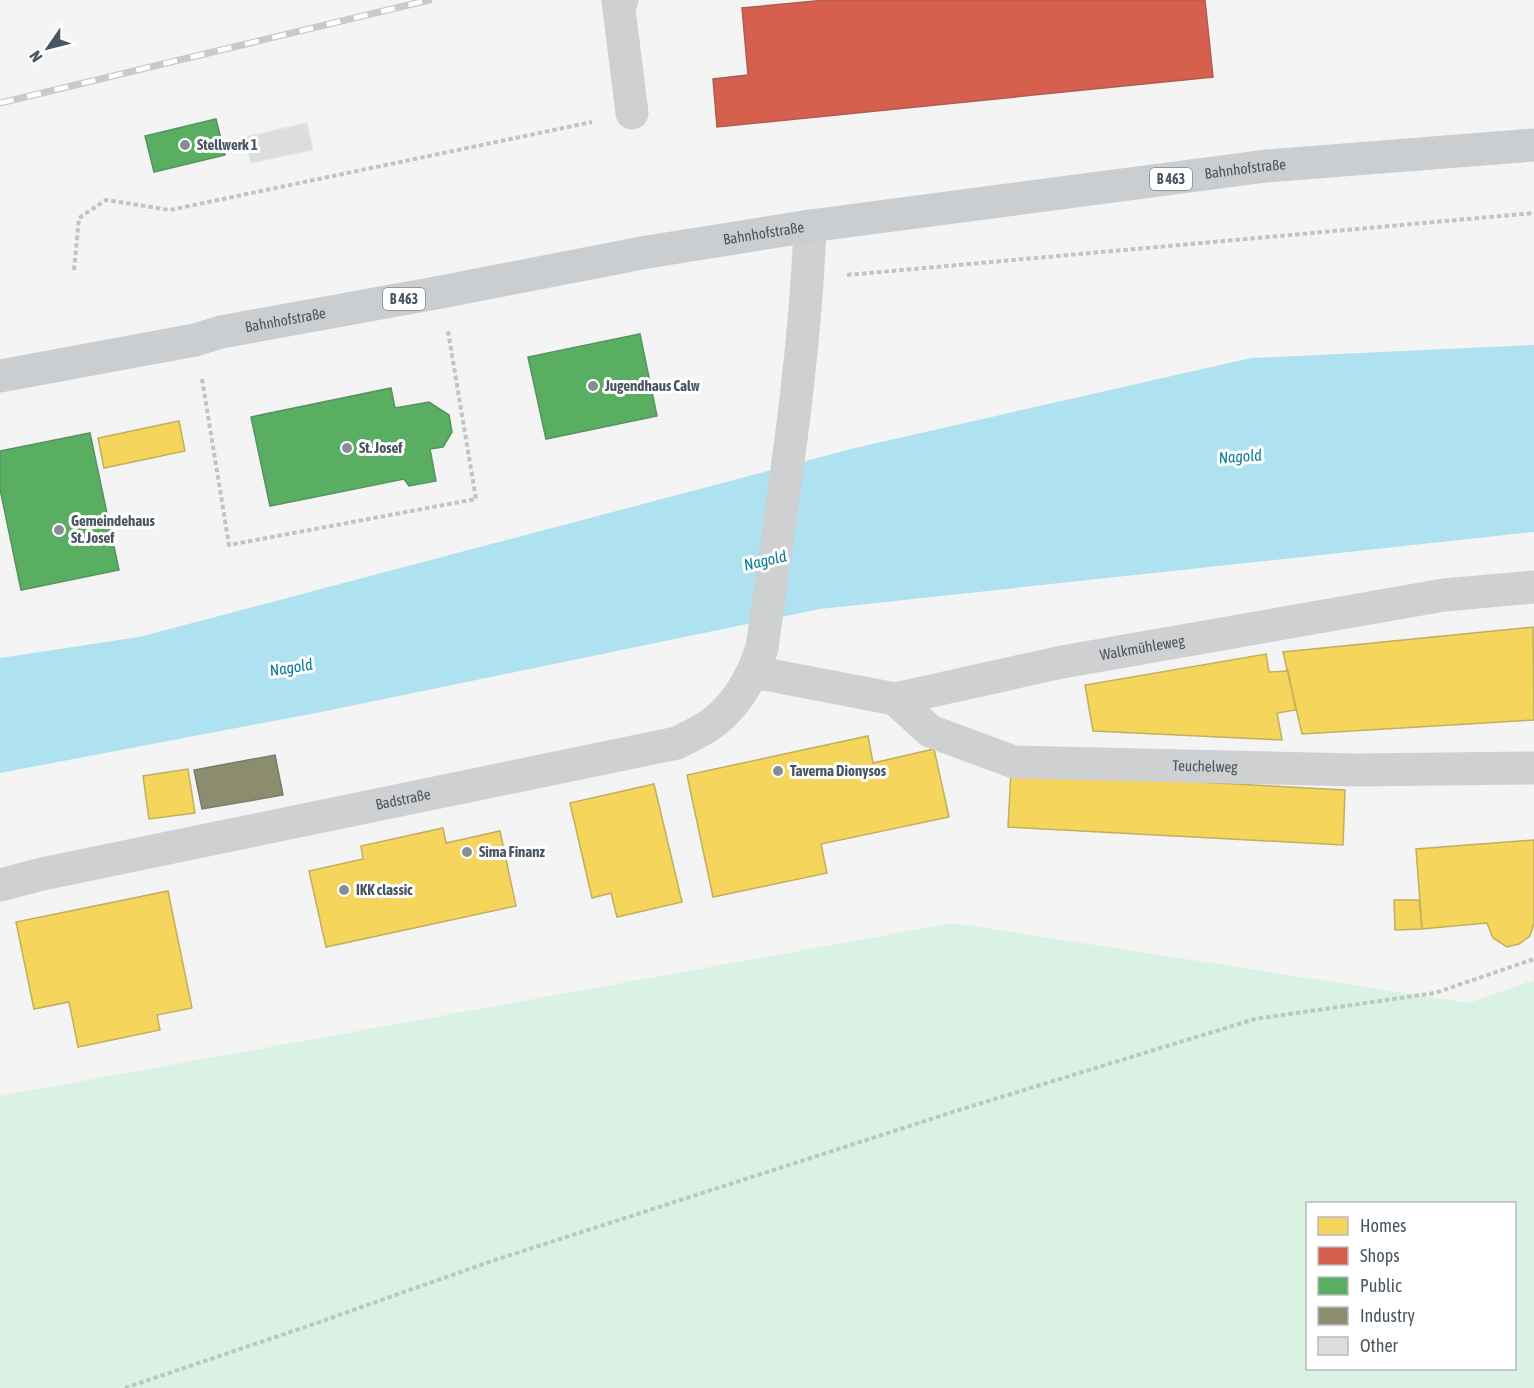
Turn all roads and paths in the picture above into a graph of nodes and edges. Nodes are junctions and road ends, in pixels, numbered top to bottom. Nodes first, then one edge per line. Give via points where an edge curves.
1 (622, 0) edge
2 (632, 113) joint
3 (1534, 145) edge
4 (1534, 213) edge
5 (810, 226) junction
6 (74, 270) dead end
7 (808, 279) junction
8 (441, 292) junction
9 (195, 340) junction
10 (0, 376) edge
11 (1534, 587) edge
12 (758, 660) junction
13 (895, 699) junction
14 (1534, 768) edge
15 (0, 885) edge
16 (1534, 959) edge
17 (125, 1388) edge

1 - 2 street via 618,1
2 - 6 path via 170,210 106,200 79,218
3 - 5 main road, Bahnhofstraße / B 463 via 1266,166
4 - 7 path
5 - 7 street
5 - 8 main road, Bahnhofstraße / B 463 via 647,252
7 - 12 street via 792,427
8 - 9 main road, Bahnhofstraße / B 463 via 220,332
8 - 9 path via 476,499 229,545
9 - 10 main road, Bahnhofstraße / B 463
11 - 13 street, Walkmühleweg via 1444,595 1062,662
12 - 13 street, Walkmühleweg
12 - 15 street, Badstraße via 734,703 711,725 677,743
13 - 14 street, Teuchelweg via 930,731 1014,762 1357,770
16 - 17 path via 1435,993 1255,1019 489,1262

